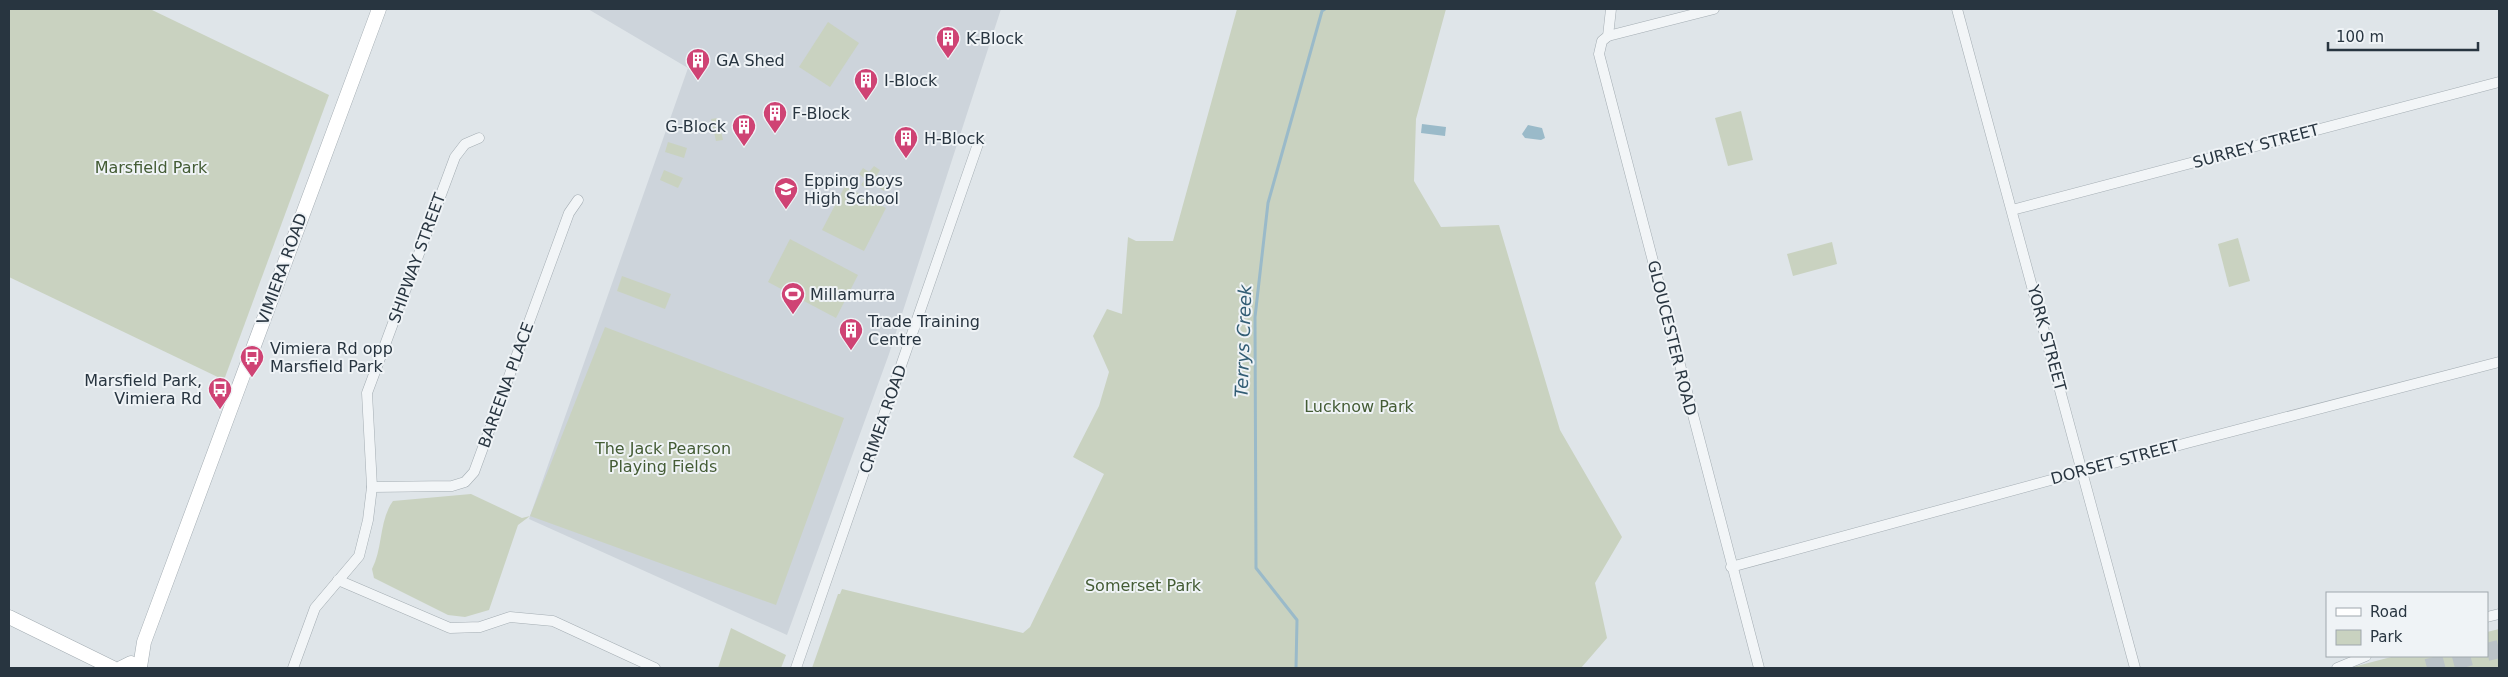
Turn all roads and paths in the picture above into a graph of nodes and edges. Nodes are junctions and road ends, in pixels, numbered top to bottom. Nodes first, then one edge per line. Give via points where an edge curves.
1 (379, 9) edge
2 (1610, 9) edge
3 (1714, 9) edge
4 (1957, 9) edge
5 (1608, 36) junction
6 (2499, 82) edge
7 (479, 138) dead end
8 (979, 141) dead end
9 (578, 200) dead end
10 (2012, 210) junction
11 (2499, 362) edge
12 (2082, 471) junction
13 (372, 487) junction
14 (1731, 567) junction
15 (338, 580) junction
16 (9, 617) edge
17 (2364, 657) edge
18 (133, 667) edge
19 (113, 668) edge
20 (293, 668) edge
21 (655, 668) edge
22 (796, 668) edge
23 (1759, 668) edge
24 (2135, 668) edge
25 (2337, 668) edge

1 - 18 street, VIMIERA ROAD
2 - 5 street, GLOUCESTER ROAD
3 - 5 street
4 - 10 street, YORK STREET
5 - 14 street, GLOUCESTER ROAD via 1602,41 1599,54
6 - 10 street, SURREY STREET
7 - 13 street, SHIPWAY STREET via 465,144 455,157 367,393
8 - 22 street, CRIMEA ROAD
9 - 13 street, BAREENA PLACE via 569,213 474,472 465,482 452,486
10 - 12 street, YORK STREET
11 - 12 street, DORSET STREET
12 - 14 street, DORSET STREET
12 - 24 street, YORK STREET
13 - 15 street, SHIPWAY STREET via 359,556
14 - 23 street, GLOUCESTER ROAD
15 - 20 street, SHIPWAY STREET via 315,608
15 - 21 street via 450,628 480,627 510,617 553,621
16 - 19 street
17 - 25 street

